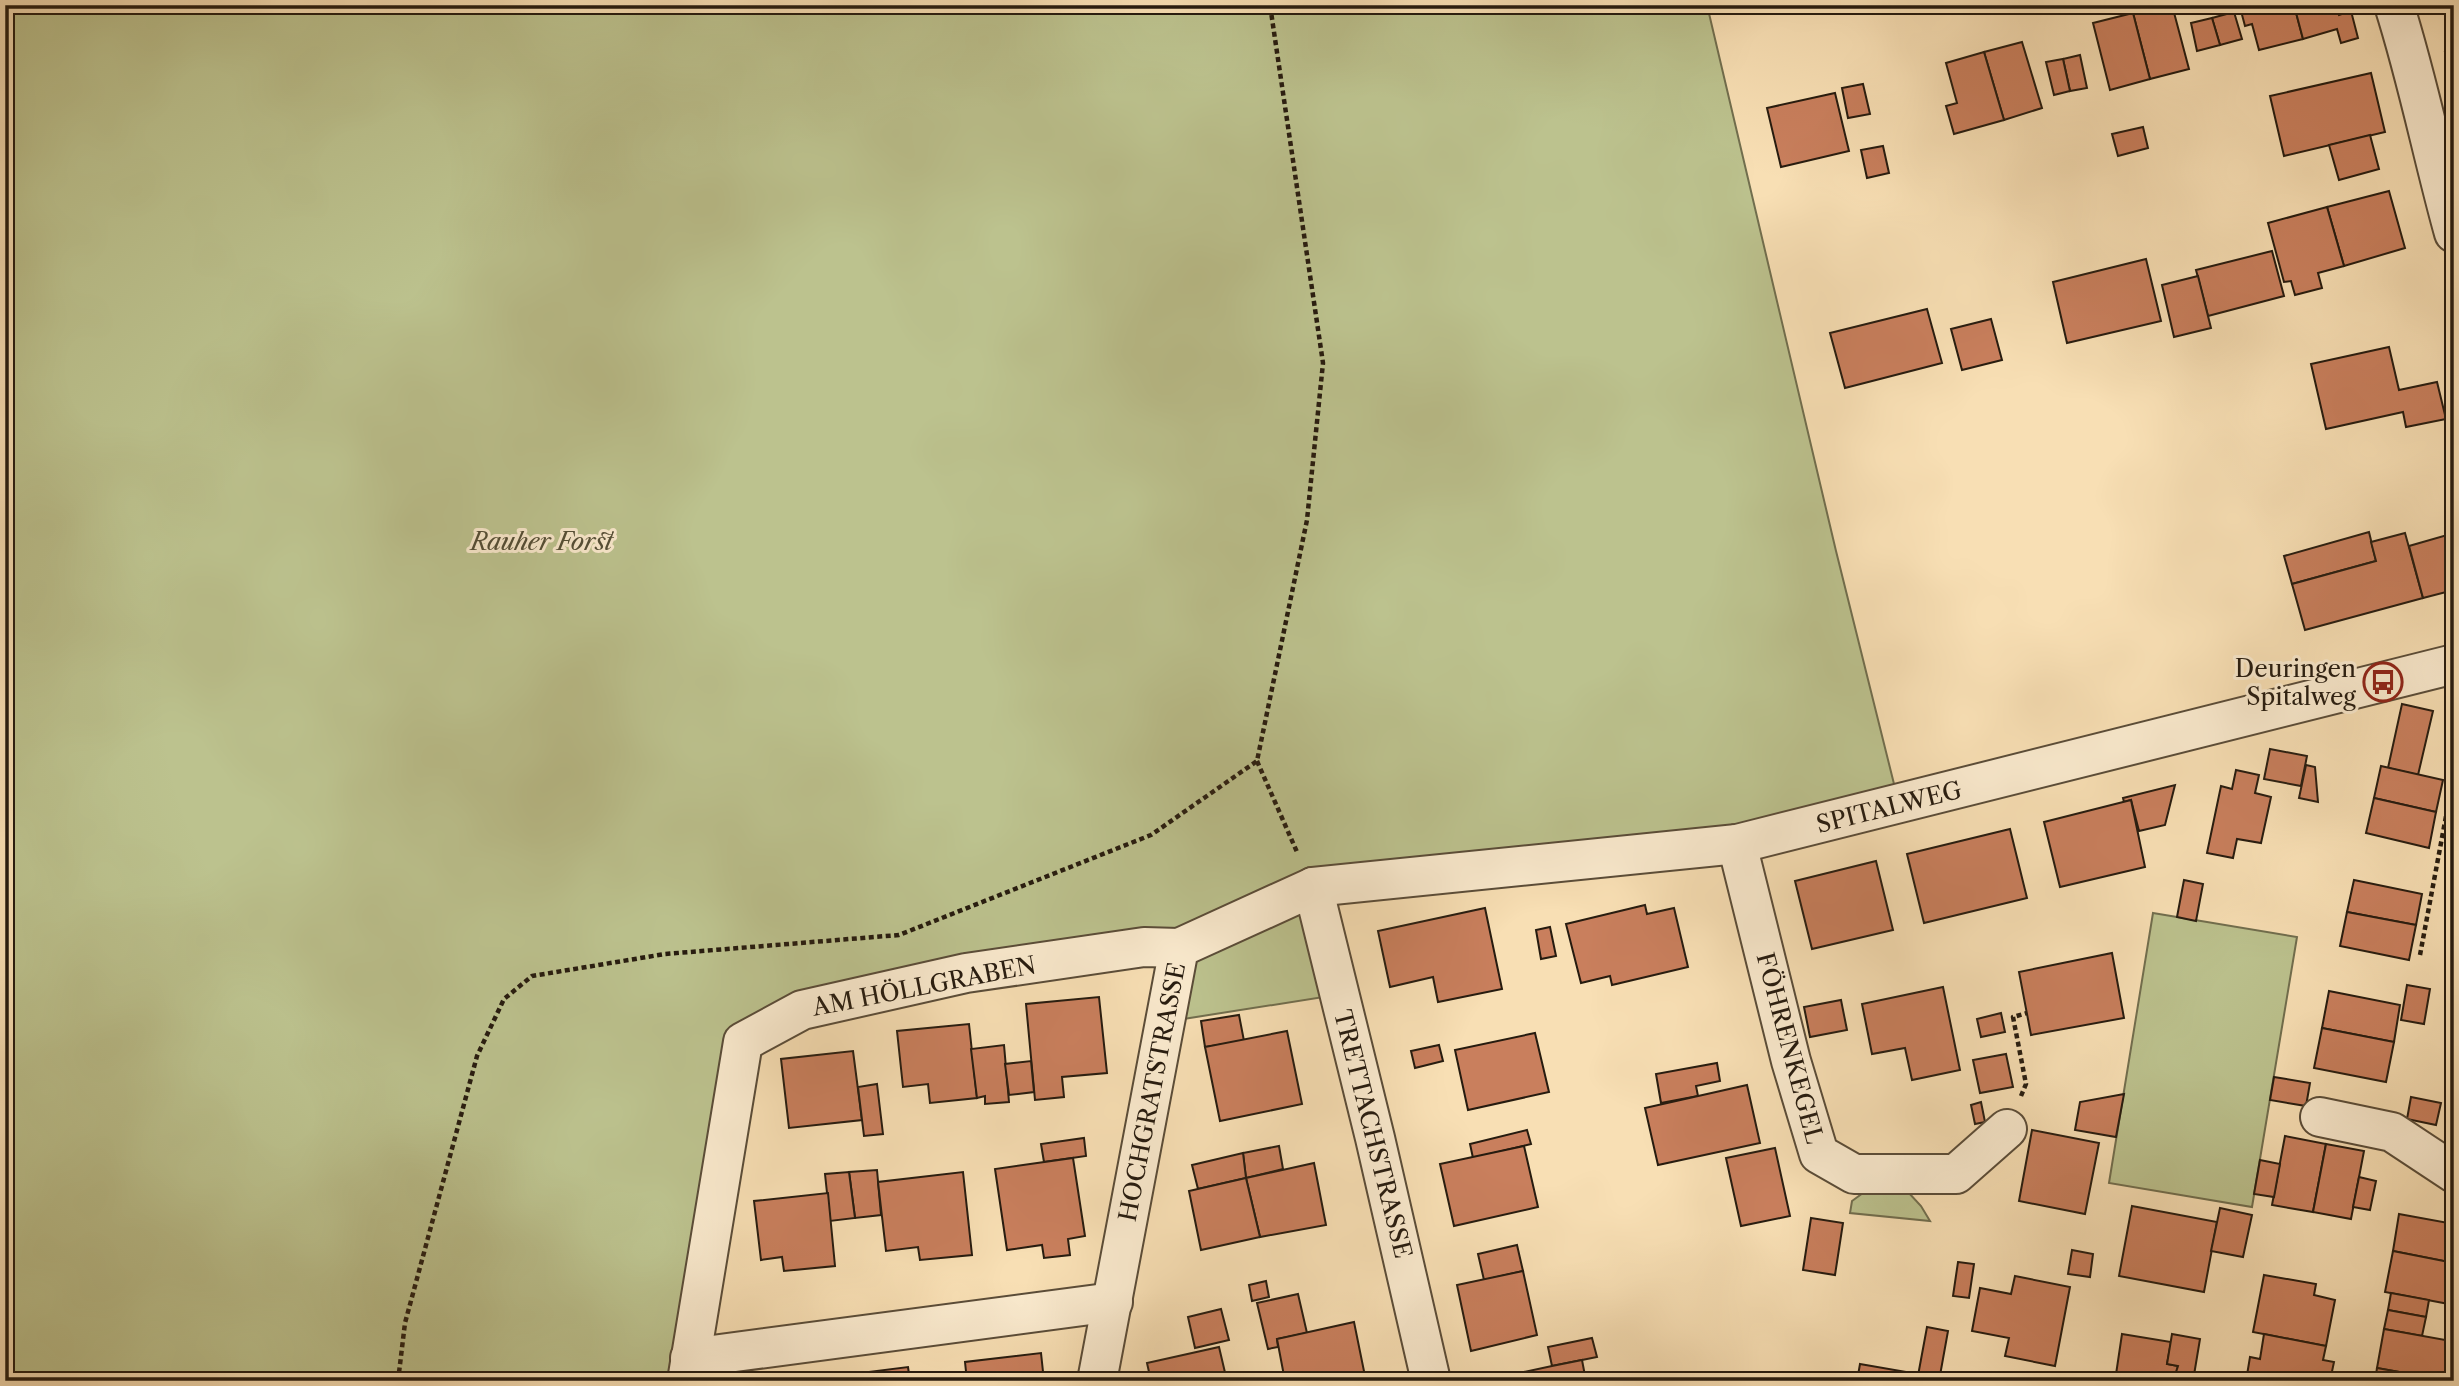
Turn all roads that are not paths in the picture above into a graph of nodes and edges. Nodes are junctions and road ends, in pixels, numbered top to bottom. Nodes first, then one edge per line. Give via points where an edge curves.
1 (2394, 5) edge
2 (2454, 233) edge
3 (2454, 664) edge
4 (1737, 844) junction
5 (1313, 887) junction
6 (1179, 948) junction
7 (2320, 1117) dead end
8 (2007, 1129) road end
9 (2454, 1173) edge
10 (1113, 1302) junction
11 (689, 1369) edge
12 (1097, 1381) edge
13 (1431, 1381) edge

1 - 2 street
3 - 4 street, SPITALWEG
4 - 5 street, SPITALWEG
4 - 8 street, FÖHRENKEGEL via 1819,1154 1854,1174 1956,1174
5 - 6 street, HOCHGRATSTRASSE
5 - 13 street, TRETTACHSTRASSE
6 - 10 street, HOCHGRATSTRASSE
6 - 11 street, AM HÖLLGRABEN via 1144,947 966,973 802,1010 743,1042
7 - 9 street via 2392,1132
10 - 11 street, AM HÖLLGRABEN
10 - 12 street, HOCHGRATSTRASSE

